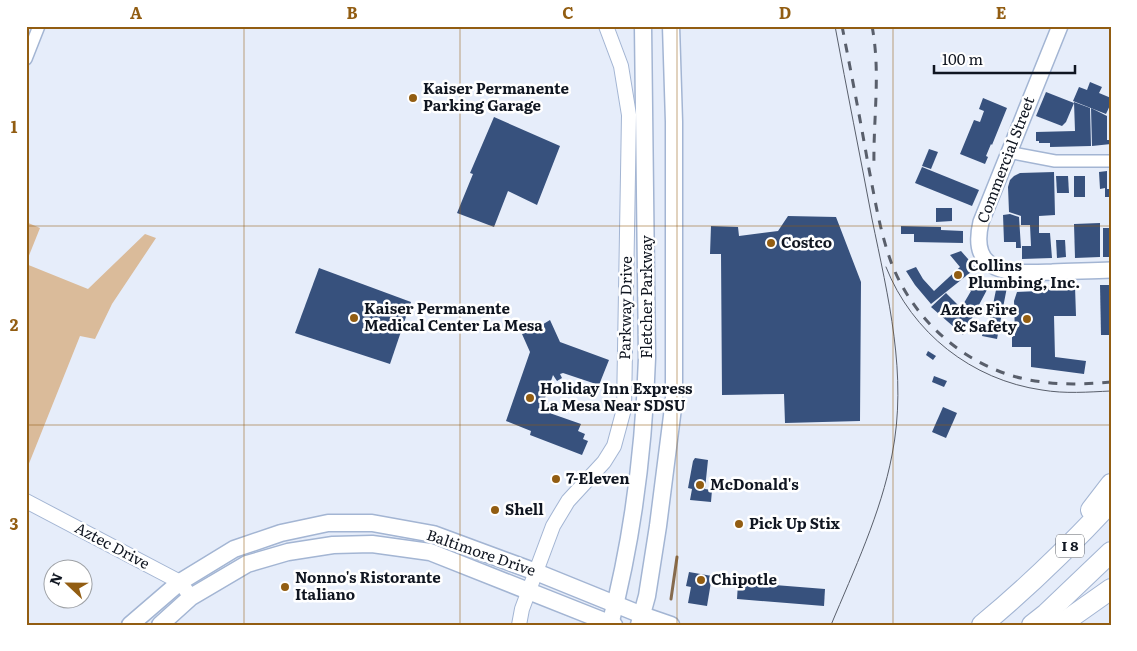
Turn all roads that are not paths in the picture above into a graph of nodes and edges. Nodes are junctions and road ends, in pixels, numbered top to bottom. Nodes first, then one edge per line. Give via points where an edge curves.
1 (39, 26) edge
2 (606, 26) edge
3 (643, 26) edge
4 (671, 26) edge
5 (1060, 26) edge
6 (26, 59) edge
7 (1008, 152) junction
8 (1111, 160) edge
9 (1111, 270) edge
10 (1111, 484) edge
11 (26, 500) edge
12 (1111, 502) edge
13 (1111, 552) edge
14 (536, 572) junction
15 (180, 582) junction
16 (1028, 587) junction
17 (1111, 588) edge
18 (529, 591) junction
19 (191, 597) junction
20 (615, 605) junction
21 (640, 620) edge
22 (611, 624) edge
23 (130, 625) edge
24 (160, 625) edge
25 (519, 625) edge
26 (672, 625) edge
27 (982, 625) edge
28 (1032, 625) edge
29 (1060, 625) edge

1 - 6 street
2 - 14 street, Parkway Drive via 621,66 628,115 624,409 614,446 604,462 568,501 553,526
3 - 20 main road, Fletcher Parkway via 646,390 632,519
4 - 21 main road, Fletcher Parkway via 674,400 658,526
5 - 7 main road, Commercial Street
7 - 8 street via 1055,162
7 - 9 main road, Commercial Street via 978,232 980,248 990,263 1006,272 1018,273
10 - 16 highway
11 - 15 street, Aztec Drive
12 - 16 highway, I 8
13 - 28 highway, I 8
14 - 15 main road, Baltimore Drive via 433,534 372,523 328,523 281,533 234,549
14 - 18 street, Parkway Drive
14 - 20 main road, Baltimore Drive
15 - 19 street, Aztec Drive
15 - 23 main road, Baltimore Drive
16 - 27 highway, I 8
17 - 29 highway
18 - 19 main road, Baltimore Drive via 430,552 372,544 333,545 288,552 247,564
18 - 22 main road, Baltimore Drive
18 - 25 street, Parkway Drive
19 - 24 main road, Baltimore Drive
20 - 21 main road, Baltimore Drive
20 - 22 main road, Fletcher Parkway
21 - 26 main road, Baltimore Drive

